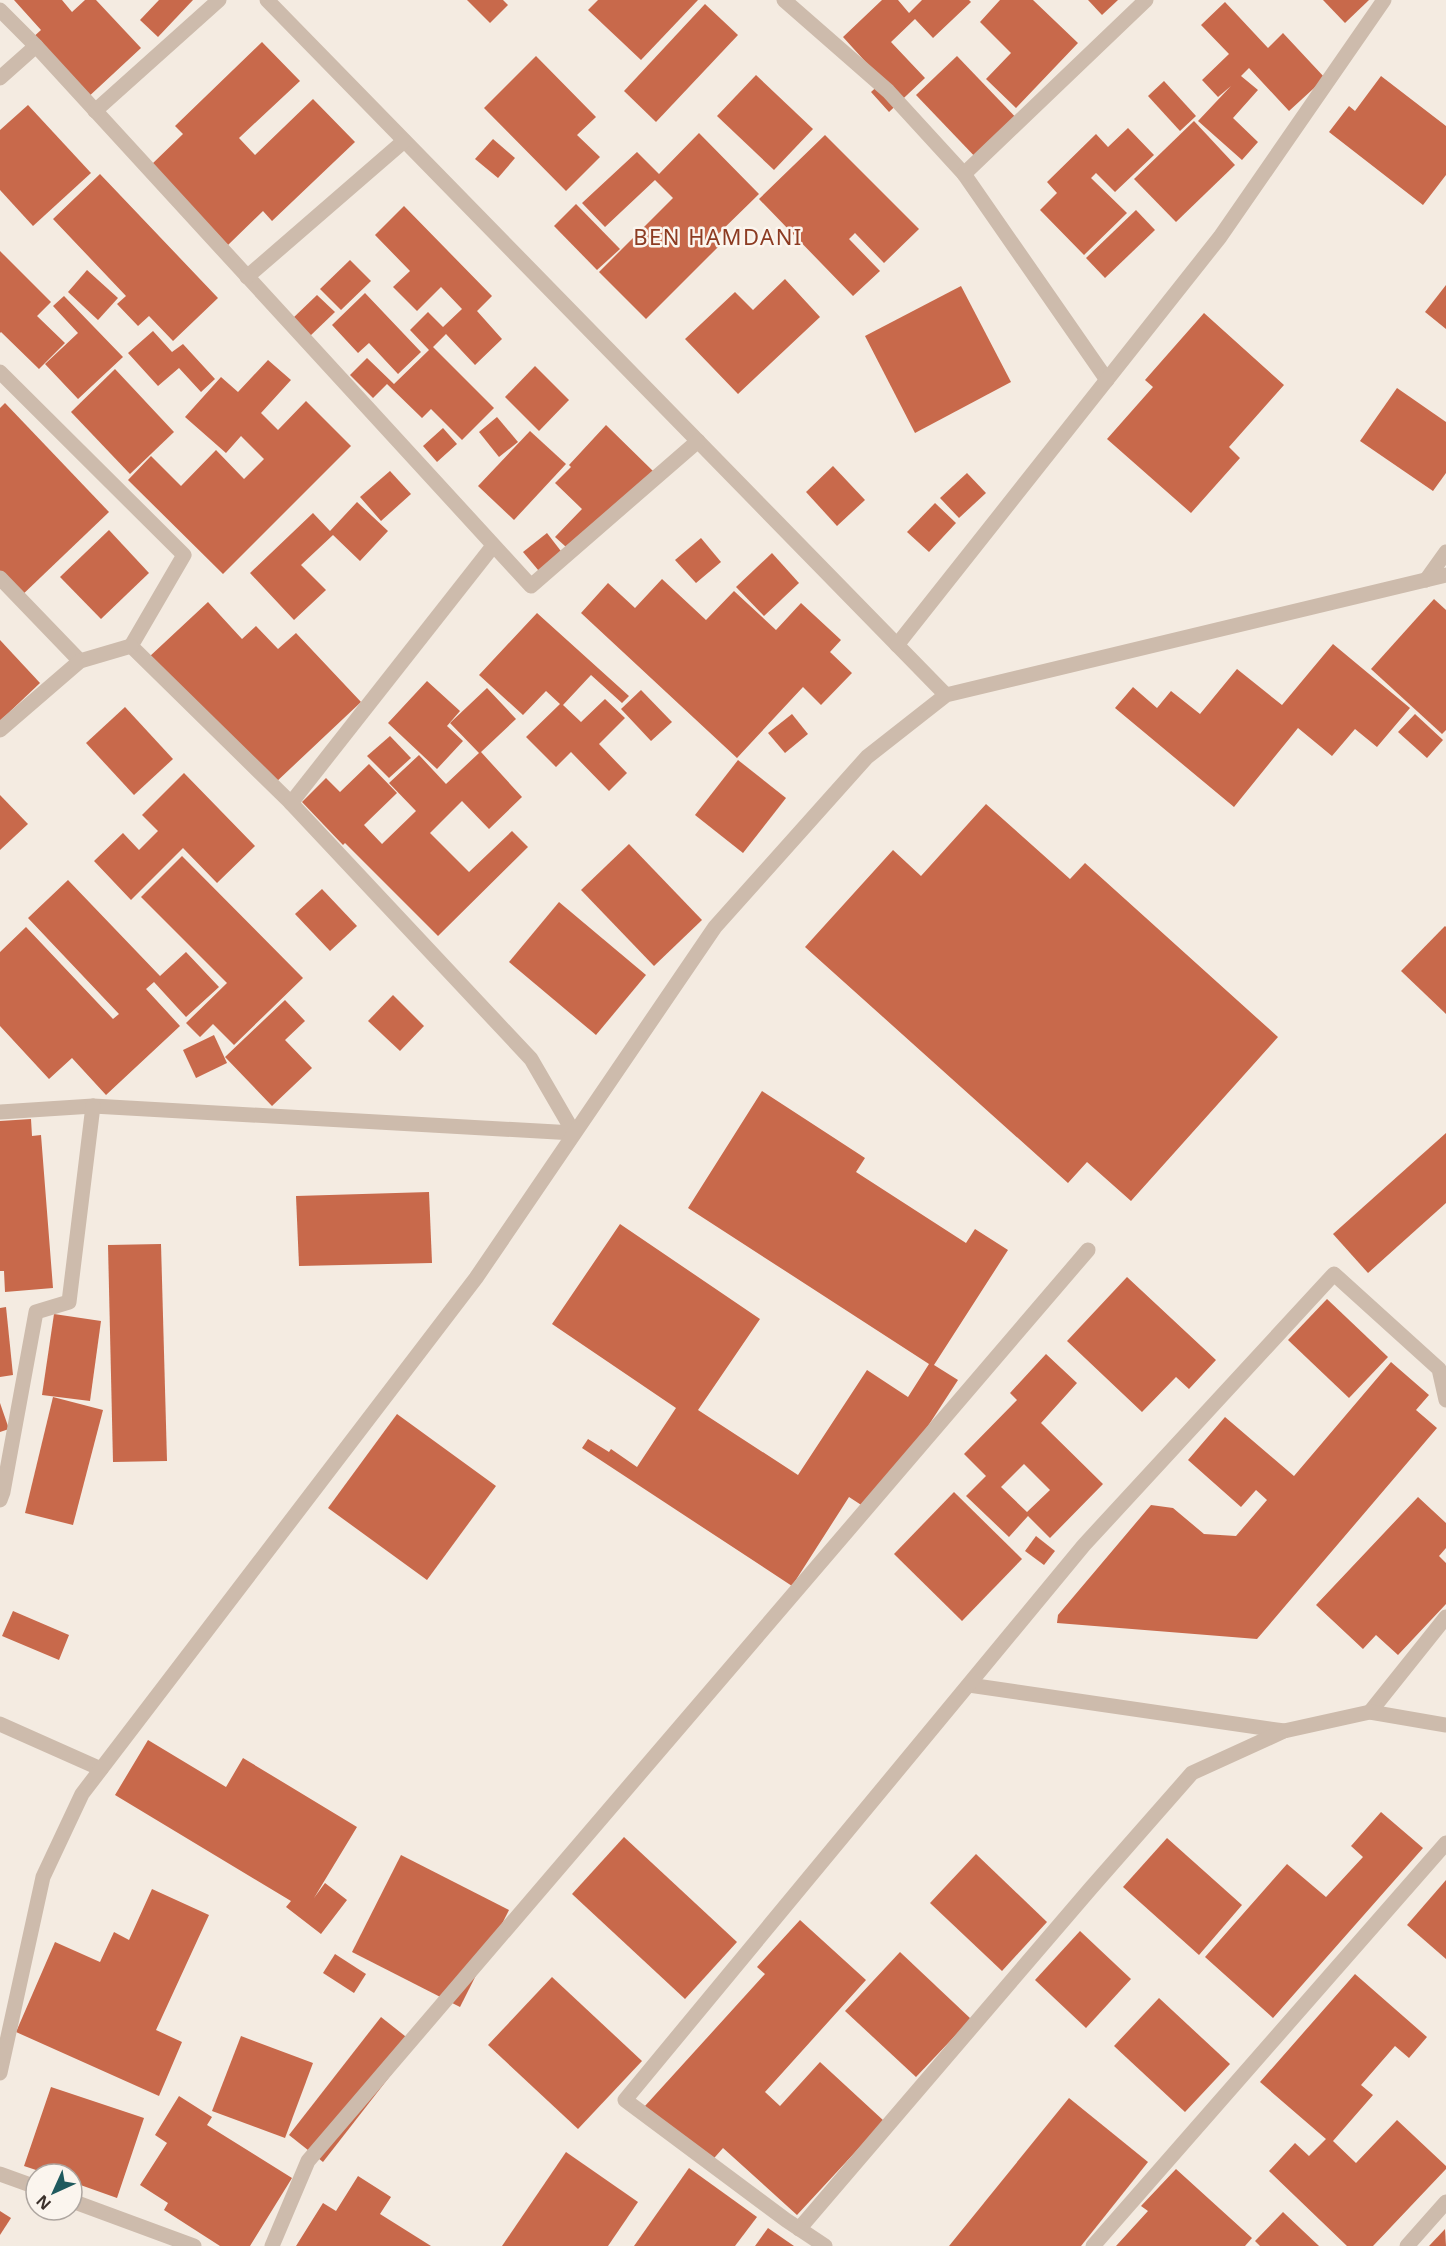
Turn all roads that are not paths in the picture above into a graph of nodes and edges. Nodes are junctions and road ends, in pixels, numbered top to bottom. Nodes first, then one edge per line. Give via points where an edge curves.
1 (219, 0) edge
2 (267, 0) edge
3 (784, 0) edge
4 (1146, 0) edge
5 (1384, 0) edge
6 (0, 10) edge
7 (36, 46) junction
8 (0, 78) edge
9 (95, 111) junction
10 (404, 141) junction
11 (964, 174) junction
12 (247, 277) junction
13 (0, 372) edge
14 (1107, 380) junction
15 (698, 441) junction
16 (493, 546) junction
17 (1446, 552) edge
18 (1446, 575) edge
19 (0, 578) edge
20 (1426, 580) junction
21 (897, 645) junction
22 (131, 646) junction
23 (80, 661) junction
24 (946, 695) junction
25 (0, 730) edge
26 (291, 802) junction
27 (93, 1106) junction
28 (0, 1112) edge
29 (574, 1133) junction
30 (1088, 1250) dead end
31 (1442, 1365) edge
32 (1446, 1400) edge
33 (0, 1500) edge
34 (1446, 1617) edge
35 (969, 1685) junction
36 (1370, 1712) junction
37 (0, 1724) edge
38 (1446, 1725) edge
39 (1284, 1731) junction
40 (101, 1769) junction
41 (1446, 1843) edge
42 (0, 2073) edge
43 (0, 2174) edge
44 (24, 2183) edge
45 (1446, 2202) edge
46 (84, 2205) edge
47 (799, 2229) junction
48 (194, 2246) edge
49 (272, 2246) edge
50 (825, 2246) edge
51 (1093, 2246) edge
52 (1407, 2246) edge

1 - 9 street
2 - 10 street
3 - 11 street via 888,91
4 - 11 street
5 - 14 street via 1220,237
6 - 7 street
7 - 8 street
7 - 9 street
9 - 12 street
10 - 12 street
10 - 15 street
11 - 14 street
12 - 16 street
13 - 22 street via 184,555
14 - 21 street
15 - 16 street via 531,586
15 - 21 street
16 - 26 street
17 - 20 street
18 - 20 street
19 - 23 street
20 - 24 street
21 - 24 street
22 - 23 street
22 - 26 street
23 - 25 street
24 - 29 street via 867,758 715,927
26 - 29 street via 531,1059
27 - 28 street
27 - 29 street
27 - 33 street via 69,1302 36,1312
29 - 40 street via 476,1278
30 - 49 street via 308,2161
31 - 32 street
31 - 35 street via 1334,1274 1084,1545
34 - 36 street
35 - 39 street
35 - 47 street via 625,2100
36 - 38 street
36 - 39 street
37 - 40 street
39 - 47 street via 1192,1773
40 - 42 street via 82,1794 43,1877
41 - 51 street
43 - 44 street
45 - 52 street
46 - 48 street
47 - 50 street

